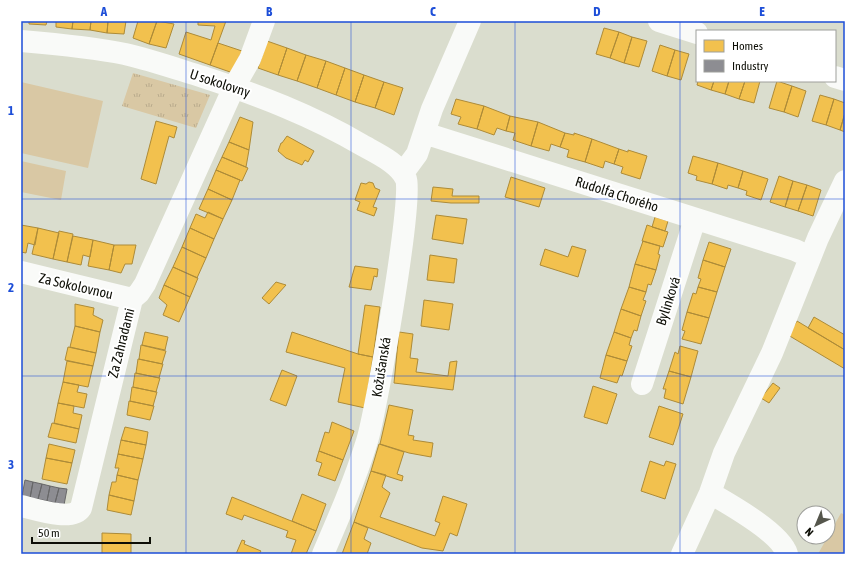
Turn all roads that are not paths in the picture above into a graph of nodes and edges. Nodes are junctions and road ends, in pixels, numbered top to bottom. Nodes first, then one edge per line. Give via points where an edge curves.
1 (264, 21) edge
2 (470, 21) edge
3 (659, 21) edge
4 (696, 33) edge
5 (21, 41) edge
6 (234, 87) junction
7 (424, 133) junction
8 (403, 173) junction
9 (845, 182) edge
10 (695, 219) junction
11 (810, 256) junction
12 (21, 272) edge
13 (132, 299) junction
14 (642, 384) dead end
15 (710, 493) junction
16 (21, 506) edge
17 (323, 554) edge
18 (682, 554) edge
19 (787, 554) edge

1 - 6 street, Za Zahradami via 250,59
2 - 7 street
3 - 4 street
5 - 6 street, U sokolovny via 124,54
6 - 8 street, U sokolovny via 317,120 376,153
6 - 13 street, Za Zahradami via 145,284
7 - 8 street via 413,160
7 - 10 street, Rudolfa Chorého
8 - 17 street, Kožušanská via 408,183 407,199 371,427 348,494
9 - 11 street
10 - 11 street, Rudolfa Chorého
10 - 14 street, Bylinková
11 - 15 street via 772,353 724,453
12 - 13 street, Za Sokolovnou
13 - 16 street, Za Zahradami via 81,508 75,514 66,515
15 - 18 street
15 - 19 street via 767,530

